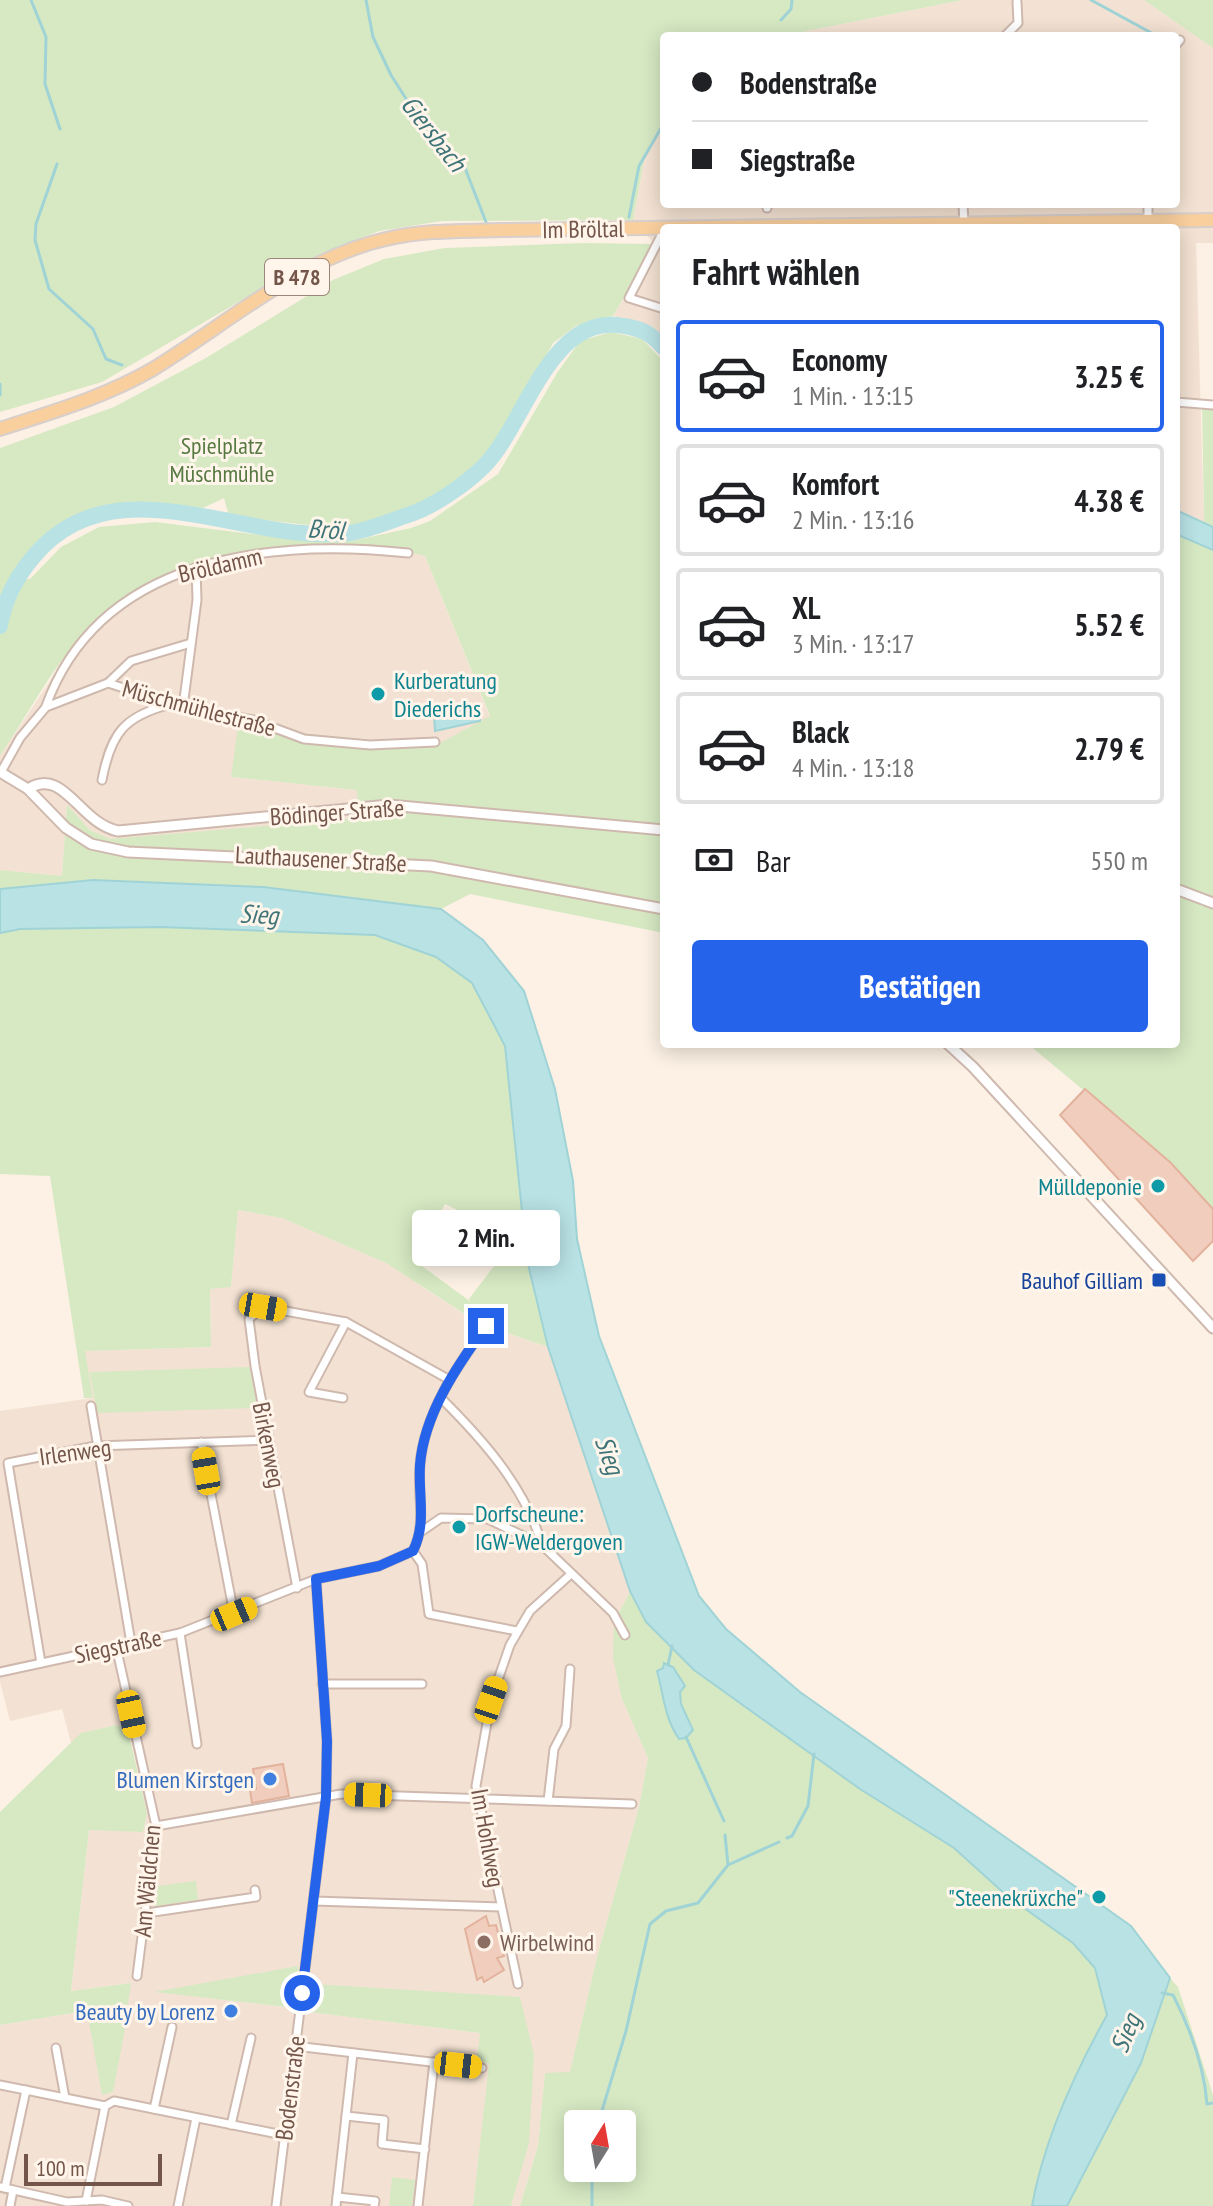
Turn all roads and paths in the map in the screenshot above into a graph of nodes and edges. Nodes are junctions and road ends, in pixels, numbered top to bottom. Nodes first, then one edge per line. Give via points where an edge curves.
1 (1017, 2) edge
2 (1009, 32) edge
3 (963, 208) edge
4 (1213, 220) edge
5 (964, 224) joint
6 (1148, 224) edge
7 (660, 229) edge
8 (660, 237) edge
9 (660, 308) edge
10 (1180, 402) edge
11 (1213, 405) edge
12 (0, 429) edge
13 (408, 553) dead end
14 (196, 567) junction
15 (191, 643) junction
16 (108, 683) junction
17 (171, 704) junction
18 (46, 707) junction
19 (183, 707) junction
20 (435, 742) dead end
21 (0, 772) edge
22 (102, 780) dead end
23 (28, 789) junction
24 (660, 830) edge
25 (1180, 891) edge
26 (1213, 903) edge
27 (660, 908) edge
28 (952, 1048) edge
29 (346, 1322) junction
30 (486, 1326) dead end
31 (1213, 1328) edge
32 (448, 1379) junction
33 (343, 1398) dead end
34 (442, 1399) junction
35 (91, 1406) dead end
36 (268, 1440) junction
37 (201, 1442) junction
38 (96, 1446) junction
39 (422, 1531) junction
40 (542, 1545) junction
41 (413, 1551) junction
42 (571, 1574) junction
43 (316, 1579) junction
44 (297, 1588) junction
45 (234, 1614) junction
46 (517, 1631) junction
47 (180, 1633) junction
48 (625, 1635) dead end
49 (131, 1643) junction
50 (116, 1646) junction
51 (41, 1663) junction
52 (570, 1669) dead end
53 (0, 1672) edge
54 (322, 1684) junction
55 (422, 1684) dead end
56 (197, 1744) dead end
57 (326, 1797) junction
58 (476, 1799) junction
59 (548, 1801) junction
60 (632, 1804) dead end
61 (156, 1826) junction
62 (255, 1890) dead end
63 (314, 1901) junction
64 (501, 1907) junction
65 (147, 1913) junction
66 (137, 1976) dead end
67 (518, 1984) dead end
68 (172, 2027) dead end
69 (251, 2038) dead end
70 (295, 2046) junction
71 (56, 2048) dead end
72 (353, 2053) junction
73 (434, 2062) junction
74 (482, 2068) dead end
75 (0, 2085) edge
76 (26, 2090) junction
77 (65, 2098) junction
78 (105, 2106) junction
79 (154, 2109) junction
80 (346, 2116) junction
81 (196, 2118) junction
82 (231, 2125) junction
83 (283, 2135) junction
84 (425, 2149) junction
85 (6, 2189) edge
86 (337, 2197) junction
87 (86, 2201) junction
88 (67, 2204) edge
89 (10, 2206) edge
90 (125, 2206) edge
91 (178, 2206) edge
92 (276, 2206) edge
93 (336, 2206) edge
94 (374, 2206) edge
95 (418, 2206) edge

1 - 2 street via 1018,23
3 - 5 street
4 - 6 main road, Im Bröltal / B 478
5 - 6 main road, Im Bröltal / B 478
7 - 12 main road, Im Bröltal / B 478 via 437,232 386,239 293,279 109,392
8 - 9 street via 629,298
10 - 11 street
13 - 14 street, Bröldamm via 297,551
14 - 15 street
14 - 18 street, Bröldamm via 164,578 95,625 71,657
15 - 16 street via 131,661
15 - 19 street
16 - 17 street, Müschmühlestraße
16 - 18 street, Müschmühlestraße
17 - 19 street, Müschmühlestraße
17 - 22 street via 142,711 122,729 108,748
18 - 21 street, Müschmühlestraße
19 - 20 street, Müschmühlestraße via 253,720 304,739 370,745
21 - 23 street, Lauthausener Straße
23 - 24 street, Bödinger Straße via 36,784 57,786 93,822 118,831 389,805
23 - 27 street, Lauthausener Straße via 66,828 91,844 128,852 431,866
25 - 26 street
28 - 31 street
29 - 32 street
29 - 33 street via 309,1392
29 - 36 street, Birkenweg via 263,1307 249,1319
30 - 32 street
32 - 34 street
34 - 39 street via 420,1464
34 - 40 street via 495,1455 536,1522
35 - 38 street
36 - 37 street, Irlenweg
36 - 44 street, Birkenweg
37 - 38 street, Irlenweg
37 - 45 street
38 - 49 street
38 - 51 street, Irlenweg via 8,1463
39 - 40 street via 441,1518 480,1518
39 - 41 street
40 - 42 street
41 - 43 street, Siegstraße via 379,1566
41 - 46 street via 422,1564 429,1614
42 - 46 street, Im Hohlweg via 530,1611
42 - 48 street via 613,1613
43 - 44 street, Siegstraße
43 - 54 street, Bodenstraße
44 - 45 street, Siegstraße
45 - 47 street, Siegstraße
46 - 58 street, Im Hohlweg via 491,1700
47 - 49 street, Siegstraße
47 - 56 street
49 - 50 street, Siegstraße
50 - 51 street, Siegstraße
50 - 61 street, Am Wäldchen
51 - 53 street, Siegstraße
52 - 59 street via 566,1726 552,1760
54 - 55 street
54 - 57 street, Bodenstraße
57 - 58 street
57 - 61 street
57 - 63 street, Bodenstraße
58 - 59 street
58 - 64 street, Im Hohlweg
59 - 60 street
61 - 65 street, Am Wäldchen
62 - 65 street via 256,1897
63 - 64 street
63 - 70 street, Bodenstraße
64 - 67 street, Im Hohlweg
65 - 66 street, Am Wäldchen
68 - 79 street
69 - 82 street
70 - 72 street
70 - 83 street, Bodenstraße
71 - 77 street
72 - 73 street
72 - 80 street
73 - 74 street
73 - 84 street
75 - 76 street
76 - 77 street
76 - 85 street
77 - 78 street
78 - 79 street via 114,2101
78 - 87 street
79 - 81 street
80 - 84 street via 384,2120 382,2144
80 - 86 street
81 - 82 street
81 - 91 street
82 - 83 street
83 - 92 street, Bodenstraße
84 - 95 street
85 - 88 street
85 - 89 street
86 - 93 street
86 - 94 street via 375,2201
87 - 88 street
87 - 90 street

